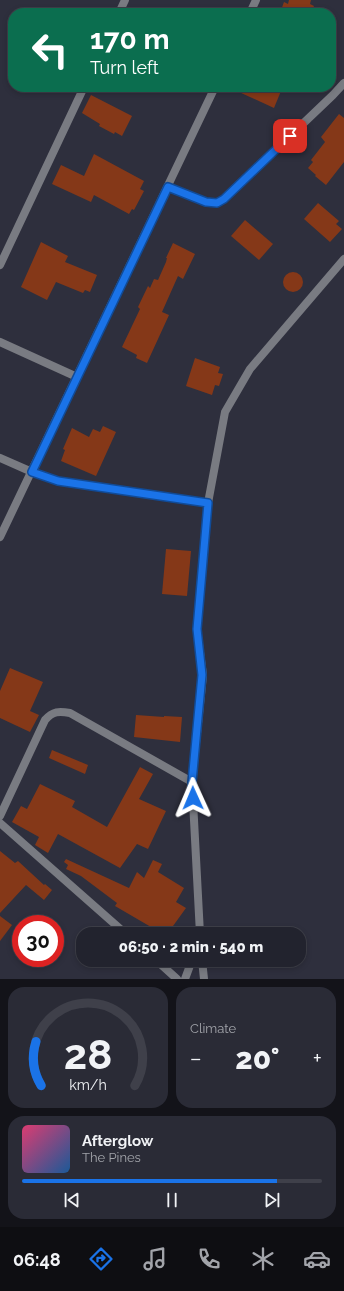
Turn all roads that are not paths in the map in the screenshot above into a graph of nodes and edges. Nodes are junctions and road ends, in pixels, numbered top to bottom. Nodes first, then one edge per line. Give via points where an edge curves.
1 (344, 83) edge
2 (82, 92) edge
3 (213, 92) edge
4 (336, 92) edge
5 (336, 92) edge
6 (168, 187) junction
7 (344, 259) edge
8 (0, 265) edge
9 (0, 342) edge
10 (77, 377) junction
11 (0, 458) edge
12 (32, 472) junction
13 (208, 503) junction
14 (0, 537) edge
15 (192, 782) junction
16 (0, 816) edge
17 (0, 823) edge
18 (118, 927) edge
19 (200, 927) edge
20 (164, 967) edge
21 (189, 967) edge
22 (203, 967) edge
23 (177, 979) edge
24 (185, 979) edge
25 (204, 979) edge

1 - 4 street
2 - 8 street
3 - 6 street
5 - 6 street via 217,203 206,202
6 - 10 street
7 - 13 street via 250,369 226,412
9 - 10 street
10 - 12 street
11 - 12 street
12 - 13 street via 58,481
12 - 14 street
13 - 15 street via 197,629 202,675
15 - 16 street via 70,713 58,711 50,714 45,720
15 - 19 street
17 - 18 street
20 - 23 street
21 - 24 street
22 - 25 street

